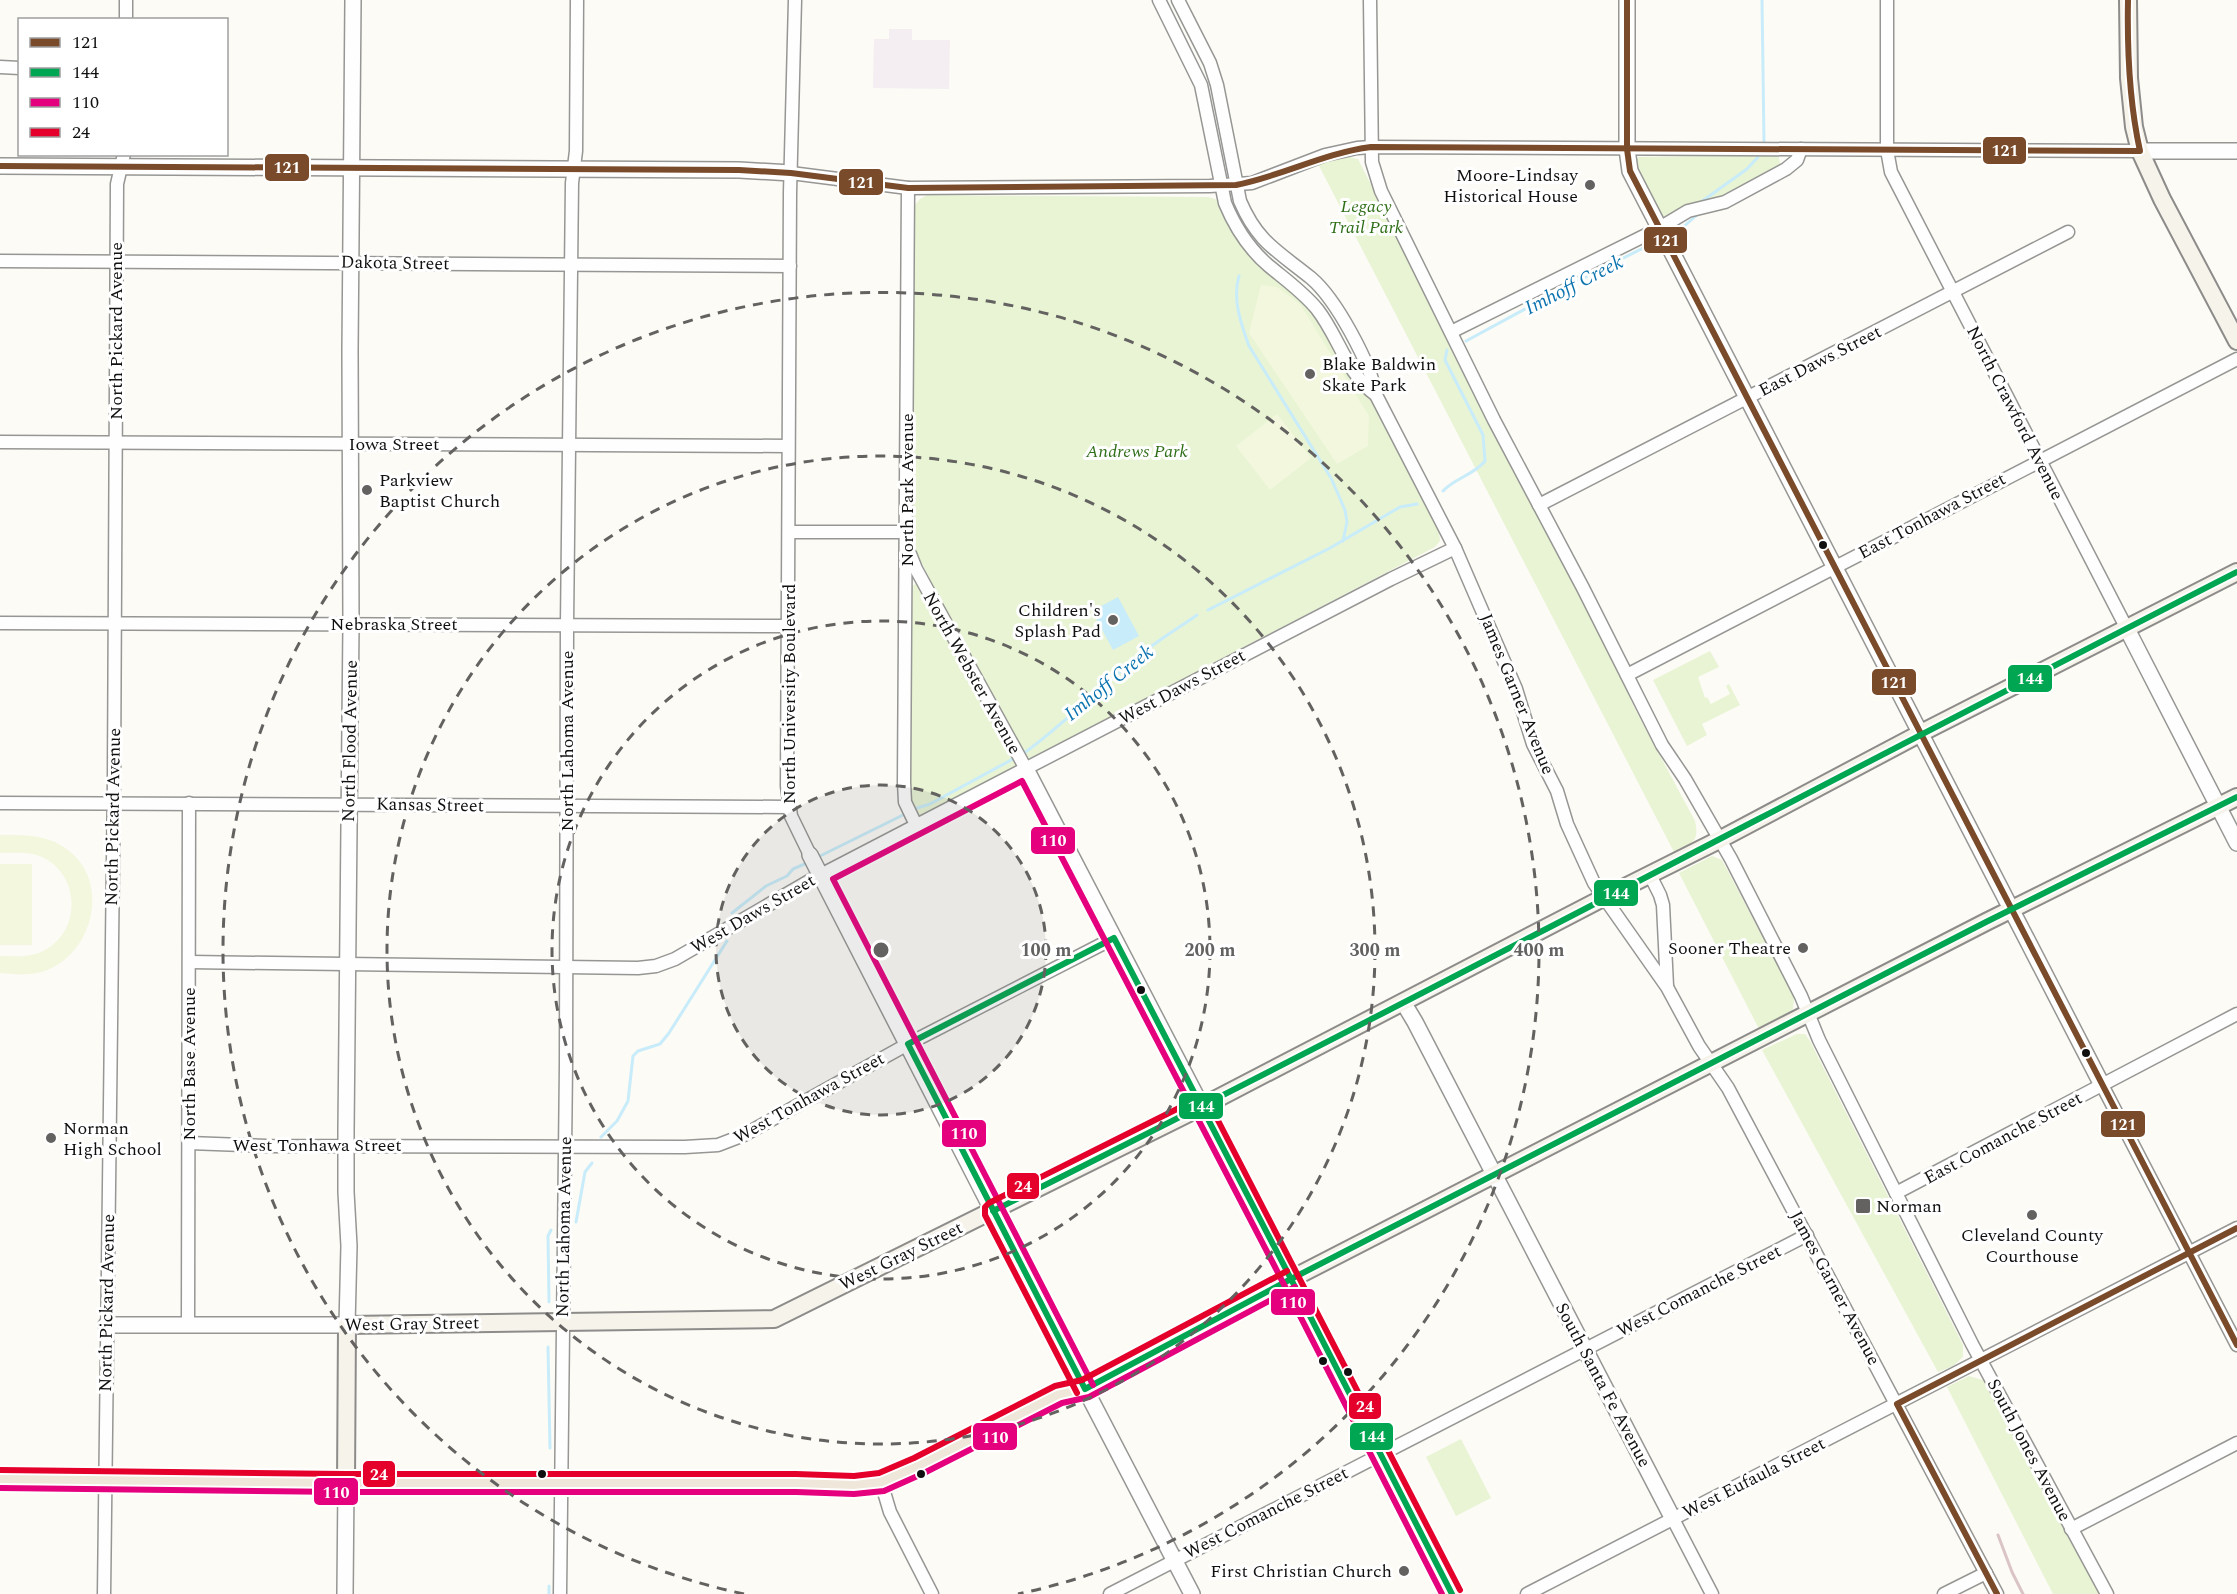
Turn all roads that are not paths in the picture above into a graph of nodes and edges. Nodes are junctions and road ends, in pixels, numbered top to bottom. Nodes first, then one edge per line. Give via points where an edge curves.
1 (126, 0) edge
2 (353, 0) edge
3 (577, 0) edge
4 (795, 0) edge
5 (1159, 0) edge
6 (1178, 0) edge
7 (1370, 0) edge
8 (1627, 0) edge
9 (1887, 0) edge
10 (2128, 0) edge
11 (126, 18) edge
12 (0, 67) edge
13 (18, 68) edge
14 (1371, 147) junction
15 (1627, 149) junction
16 (1801, 149) junction
17 (1887, 150) junction
18 (2140, 151) junction
19 (2237, 151) edge
20 (122, 161) edge
21 (0, 166) edge
22 (353, 168) junction
23 (574, 169) junction
24 (791, 173) junction
25 (1236, 185) junction
26 (1222, 186) junction
27 (908, 188) junction
28 (2068, 232) dead end
29 (1663, 236) junction
30 (0, 261) edge
31 (117, 261) junction
32 (351, 263) junction
33 (571, 264) junction
34 (790, 266) junction
35 (1953, 292) junction
36 (1451, 332) junction
37 (2237, 341) edge
38 (2237, 359) edge
39 (1376, 395) junction
40 (1747, 399) junction
41 (0, 442) edge
42 (116, 442) junction
43 (350, 443) junction
44 (569, 445) junction
45 (788, 446) junction
46 (2039, 460) junction
47 (1539, 505) junction
48 (789, 532) junction
49 (906, 538) junction
50 (1455, 548) junction
51 (1834, 567) junction
52 (2237, 572) edge
53 (0, 623) edge
54 (115, 623) junction
55 (351, 624) junction
56 (567, 625) junction
57 (788, 626) junction
58 (2126, 627) junction
59 (1627, 675) junction
60 (1921, 733) junction
61 (1026, 769) junction
62 (2237, 797) edge
63 (0, 802) edge
64 (114, 802) junction
65 (189, 803) junction
66 (348, 804) junction
67 (568, 807) junction
68 (788, 807) junction
69 (2218, 807) junction
70 (916, 825) junction
71 (1719, 840) junction
72 (2237, 843) edge
73 (816, 865) junction
74 (1650, 875) junction
75 (1603, 898) junction
76 (2012, 909) junction
77 (1114, 938) junction
78 (190, 962) junction
79 (348, 964) junction
80 (566, 967) junction
81 (1667, 987) junction
82 (1403, 1002) junction
83 (1808, 1014) junction
84 (2237, 1014) edge
85 (908, 1044) junction
86 (1712, 1064) junction
87 (2102, 1085) junction
88 (1201, 1107) junction
89 (189, 1143) junction
90 (346, 1144) junction
91 (566, 1147) junction
92 (1495, 1175) junction
93 (1896, 1194) junction
94 (993, 1211) junction
95 (2237, 1228) edge
96 (1807, 1235) junction
97 (2188, 1252) junction
98 (1291, 1280) junction
99 (563, 1323) junction
100 (188, 1324) junction
101 (106, 1325) junction
102 (347, 1325) junction
103 (2237, 1345) edge
104 (1585, 1350) junction
105 (1981, 1361) junction
106 (1085, 1389) junction
107 (1897, 1404) junction
108 (2237, 1443) edge
109 (1380, 1455) junction
110 (0, 1479) edge
111 (105, 1480) junction
112 (881, 1482) junction
113 (346, 1483) junction
114 (561, 1483) junction
115 (1673, 1519) junction
116 (2071, 1529) junction
117 (1174, 1560) junction
118 (1986, 1573) junction
119 (104, 1594) edge
120 (345, 1594) edge
121 (560, 1594) edge
122 (932, 1594) edge
123 (1110, 1594) edge
124 (1192, 1594) edge
125 (1452, 1594) edge
126 (1527, 1594) edge
127 (1712, 1594) edge
128 (1944, 1594) edge
129 (1997, 1594) edge
130 (2107, 1594) edge

1 - 11 street
2 - 22 street, North Flood Avenue
3 - 23 street, North Lahoma Avenue
4 - 24 street, North University Boulevard
5 - 26 street, James Garner Avenue via 1201,85
6 - 25 street, James Garner Avenue via 1217,85
7 - 14 street, South Jones Avenue
8 - 15 street
9 - 17 street, North Crawford Avenue
10 - 18 main road via 2129,78
12 - 13 street
14 - 15 street
14 - 25 street via 1325,155 1270,177
14 - 36 street, South Jones Avenue via 1381,191
15 - 16 street
15 - 29 street via 1630,171
16 - 17 street
16 - 29 street via 1797,160 1786,169 1725,202 1688,211
17 - 18 street
17 - 35 street, North Crawford Avenue via 1895,182
18 - 19 street
18 - 37 main road
20 - 21 street
20 - 22 street
20 - 31 street, North Pickard Avenue via 117,184
22 - 23 street
22 - 32 street, North Flood Avenue
23 - 24 street
23 - 33 street, North Lahoma Avenue
24 - 27 street
24 - 34 street, North University Boulevard
25 - 26 street
25 - 39 street, James Garner Avenue via 1246,215 1258,233 1274,251 1322,289 1337,309 1369,371
26 - 27 street
26 - 39 street, James Garner Avenue via 1225,202 1241,234 1268,265 1308,298 1345,361
27 - 49 street, North Park Avenue
28 - 35 street, East Daws Street
29 - 36 street
29 - 40 street
30 - 31 street, Dakota Street
31 - 32 street, Dakota Street
31 - 42 street, North Pickard Avenue
32 - 33 street, Dakota Street
32 - 43 street, North Flood Avenue
33 - 34 street, Dakota Street
33 - 44 street, North Lahoma Avenue
34 - 45 street, North University Boulevard
35 - 40 street, East Daws Street
35 - 46 street, North Crawford Avenue
36 - 47 street, South Jones Avenue
38 - 46 street, East Tonhawa Street
39 - 50 street, James Garner Avenue
40 - 47 street, East Daws Street
40 - 51 street
41 - 42 street, Iowa Street
42 - 43 street, Iowa Street
42 - 54 street, North Pickard Avenue
43 - 44 street, Iowa Street
43 - 55 street, North Flood Avenue
44 - 45 street, Iowa Street
44 - 56 street, North Lahoma Avenue
45 - 48 street, North University Boulevard
46 - 51 street, East Tonhawa Street
46 - 58 street, North Crawford Avenue
47 - 59 street, South Jones Avenue
48 - 49 street
48 - 57 street, North University Boulevard
49 - 61 street, North Webster Avenue via 916,569
49 - 70 street, North Park Avenue via 904,782 905,802
50 - 61 street, West Daws Street
50 - 75 street, James Garner Avenue via 1516,689 1533,744
51 - 59 street, East Tonhawa Street
51 - 60 street
52 - 58 main road, West Gray Street
53 - 54 street, Nebraska Street
54 - 55 street, Nebraska Street
54 - 64 street, North Pickard Avenue
55 - 56 street, Nebraska Street
55 - 66 street, North Flood Avenue
56 - 57 street, Nebraska Street
56 - 67 street, North Lahoma Avenue
57 - 68 street, North University Boulevard
58 - 60 main road, West Gray Street
58 - 69 street, North Crawford Avenue
59 - 71 street, South Jones Avenue via 1662,745
60 - 71 main road, West Gray Street
60 - 76 street
61 - 70 street, West Daws Street
61 - 77 street, North Webster Avenue
62 - 69 main road
63 - 64 street, Kansas Street
64 - 65 street, Kansas Street
64 - 101 street, North Pickard Avenue
65 - 66 street, Kansas Street
65 - 78 street, North Base Avenue
66 - 67 street, Kansas Street
66 - 79 street, North Flood Avenue
67 - 68 street, Kansas Street
67 - 80 street, North Lahoma Avenue
68 - 73 street, North University Boulevard
69 - 72 street, North Crawford Avenue
69 - 76 main road
70 - 73 street, West Daws Street
71 - 74 main road, West Gray Street
71 - 83 street, South Jones Avenue
73 - 80 street, West Daws Street via 666,962 638,968
73 - 85 street, North University Boulevard
74 - 75 main road, West Gray Street
74 - 81 street, James Garner Avenue via 1663,905
75 - 81 street, James Garner Avenue
75 - 82 main road, West Gray Street
76 - 83 main road
76 - 87 street
77 - 85 street, West Tonhawa Street
77 - 88 street, North Webster Avenue
78 - 79 street, West Daws Street
78 - 89 street, North Base Avenue
79 - 80 street, West Daws Street
79 - 90 street, North Flood Avenue
80 - 91 street, North Lahoma Avenue
81 - 86 street, James Garner Avenue
82 - 88 main road, West Gray Street
82 - 92 street, South Santa Fe Avenue
83 - 86 main road
83 - 93 street, South Jones Avenue
84 - 87 street, East Comanche Street
85 - 91 street, West Tonhawa Street via 744,1135 718,1145
85 - 94 street, North University Boulevard
86 - 92 main road
86 - 96 street, James Garner Avenue
87 - 93 street, East Comanche Street
87 - 97 street
88 - 94 main road, West Gray Street
88 - 98 street, North Webster Avenue
89 - 90 street, West Tonhawa Street
89 - 100 street, North Base Avenue
90 - 91 street, West Tonhawa Street
90 - 102 street, North Flood Avenue
91 - 99 street, North Lahoma Avenue
92 - 98 main road
92 - 104 street, South Santa Fe Avenue
93 - 105 street, South Jones Avenue
94 - 99 main road, West Gray Street via 774,1319
94 - 106 street, North University Boulevard
95 - 97 street, West Eufaula Street
96 - 104 street, West Comanche Street
96 - 107 street, James Garner Avenue
97 - 103 street
97 - 105 street, West Eufaula Street
98 - 106 main road
98 - 109 street, North Webster Avenue
99 - 102 main road, West Gray Street
99 - 114 street, North Lahoma Avenue
100 - 101 street, West Gray Street
100 - 102 street, West Gray Street
101 - 111 street, North Pickard Avenue
102 - 113 main road, North Flood Avenue
104 - 109 street, West Comanche Street
104 - 115 street, South Santa Fe Avenue
105 - 107 street, West Eufaula Street
105 - 116 street, South Jones Avenue
106 - 112 main road via 1059,1394
106 - 117 street, North University Boulevard
107 - 115 street, West Eufaula Street
107 - 118 street, James Garner Avenue
108 - 116 street
109 - 117 street, West Comanche Street
109 - 125 street, North Webster Avenue
110 - 111 main road
111 - 113 main road
111 - 119 street, North Pickard Avenue
112 - 114 main road
112 - 122 street via 890,1512
113 - 114 main road
113 - 120 street
114 - 121 street, North Lahoma Avenue
115 - 126 street, West Eufaula Street
115 - 127 street, South Santa Fe Avenue
116 - 130 street, South Jones Avenue
117 - 123 street, West Comanche Street
117 - 124 street, North University Boulevard
118 - 128 street
118 - 129 street, James Garner Avenue

